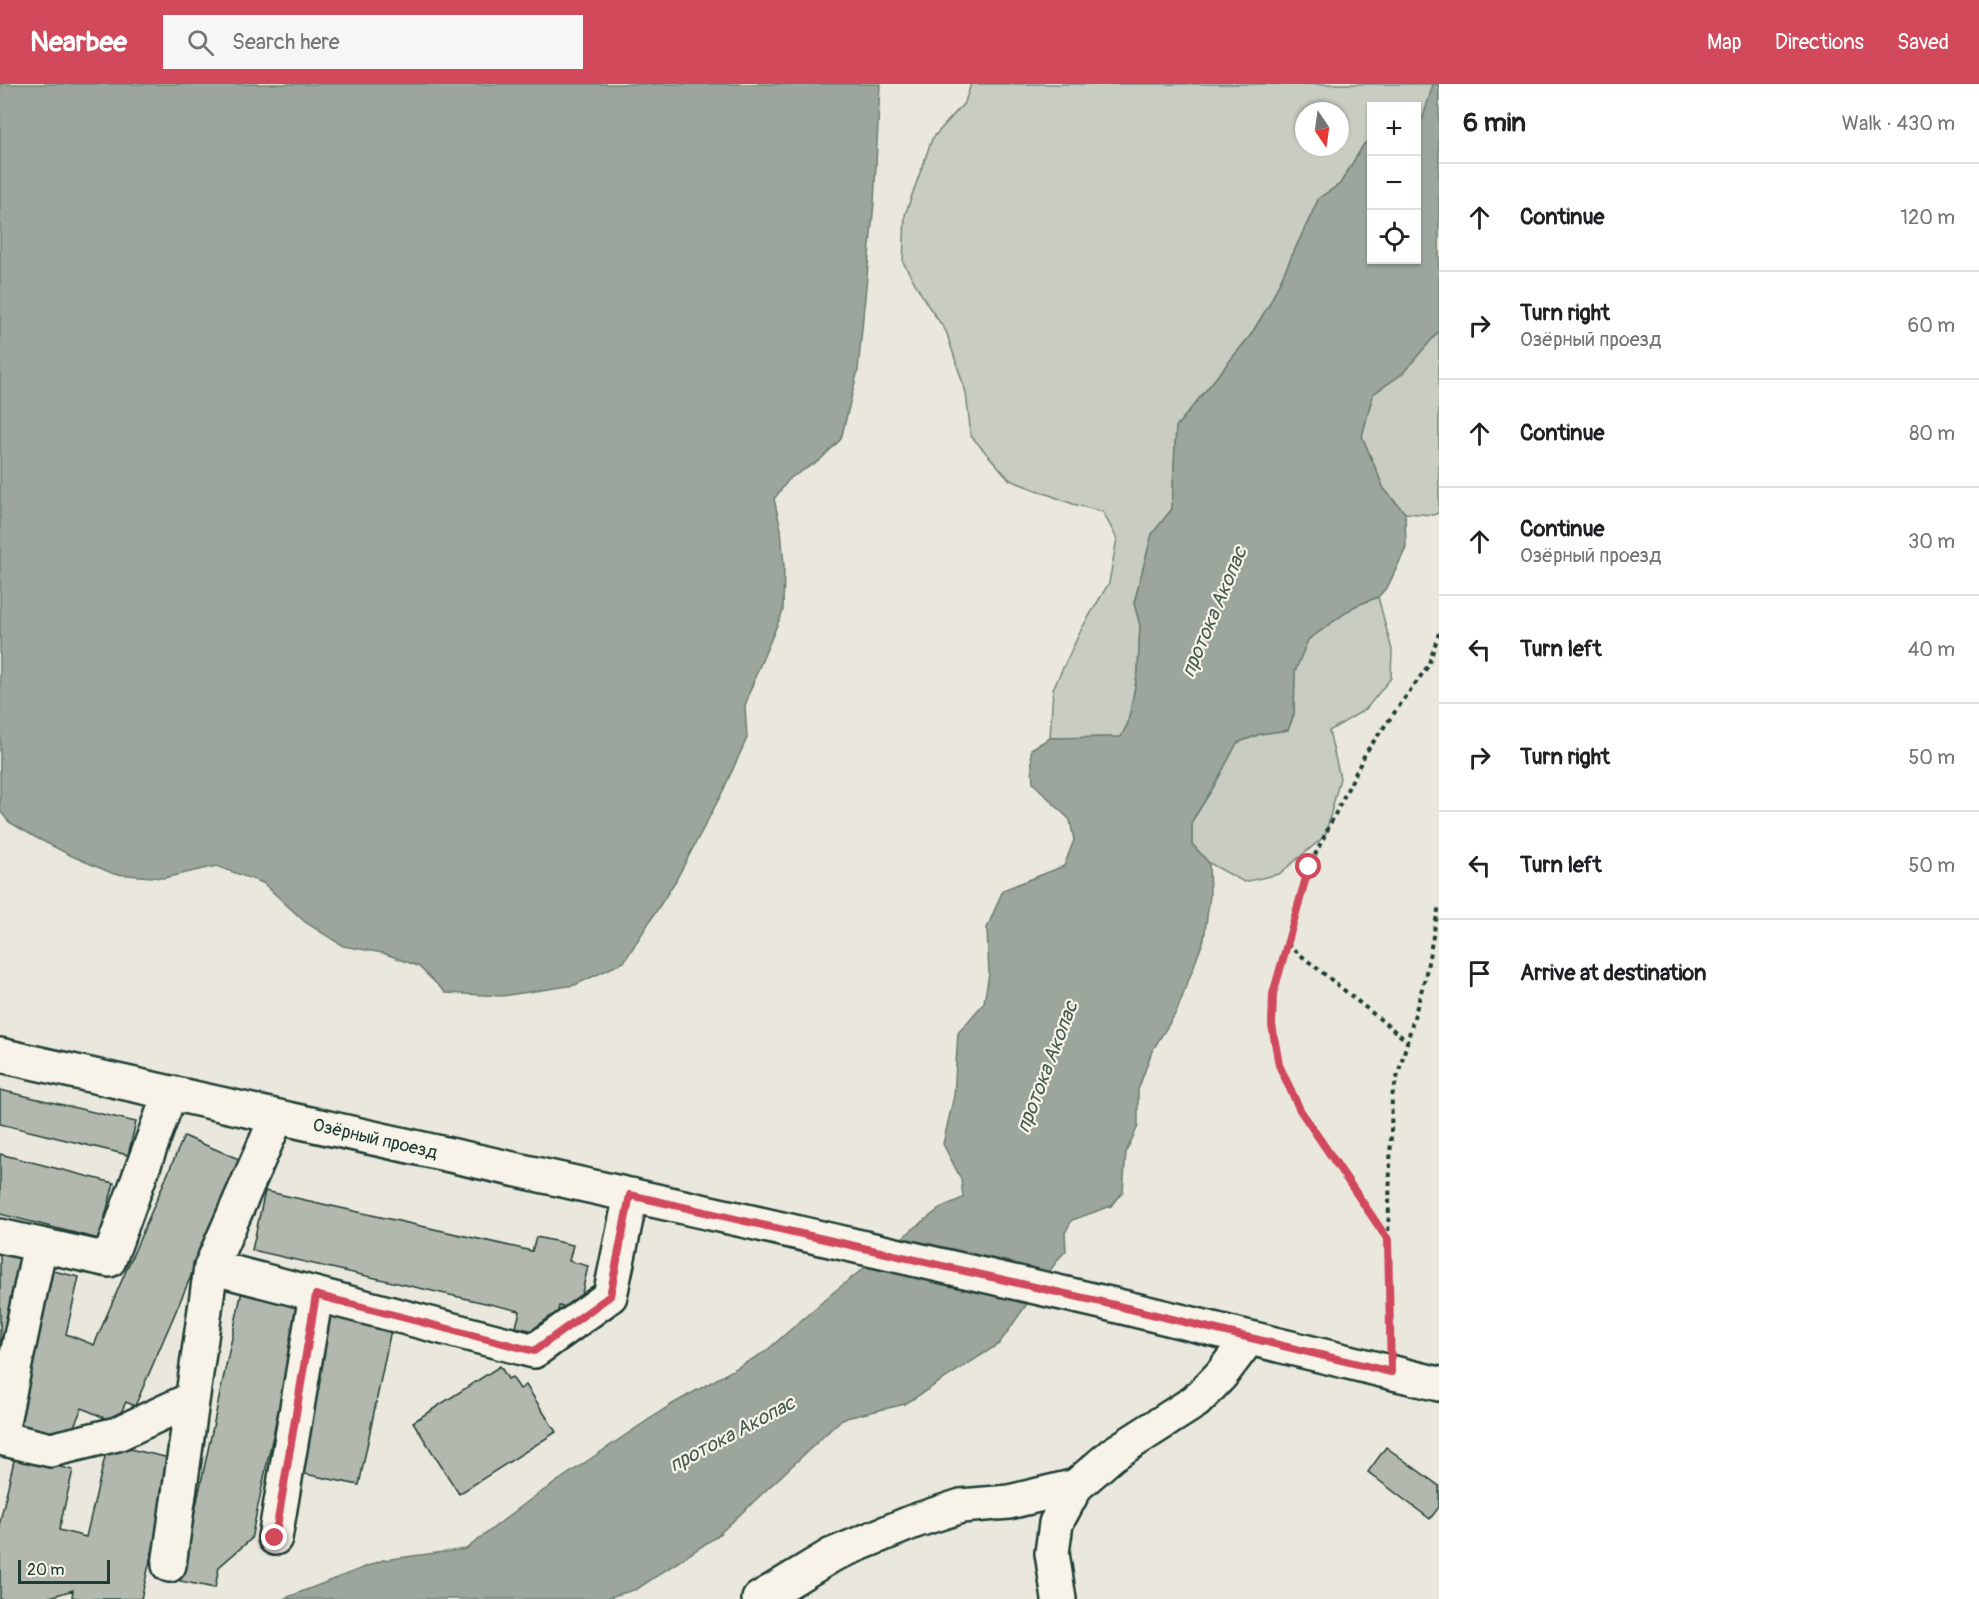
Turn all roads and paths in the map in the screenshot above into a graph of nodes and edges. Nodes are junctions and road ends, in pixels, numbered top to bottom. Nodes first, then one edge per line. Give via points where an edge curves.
1 (1439, 633) edge
2 (1439, 905) edge
3 (1287, 944) junction
4 (1407, 1041) junction
5 (0, 1055) edge
6 (170, 1093) junction
7 (277, 1117) junction
8 (630, 1195) junction
9 (0, 1236) edge
10 (1388, 1240) junction
11 (40, 1245) junction
12 (211, 1267) junction
13 (316, 1295) junction
14 (1249, 1338) junction
15 (1391, 1372) junction
16 (1439, 1384) edge
17 (192, 1399) junction
18 (0, 1437) edge
19 (1076, 1486) junction
20 (275, 1538) dead end
21 (169, 1565) dead end
22 (759, 1599) edge
23 (1059, 1599) edge

1 - 3 path via 1428,666 1366,752 1309,867
2 - 4 path via 1425,978
3 - 4 path
3 - 10 path via 1273,994 1272,1025 1279,1065 1300,1110
4 - 10 path via 1392,1096
5 - 6 street, Озёрный проезд
6 - 7 street, Озёрный проезд
6 - 11 street via 109,1260
7 - 8 street, Озёрный проезд
7 - 12 street
8 - 13 street via 610,1296 534,1351
8 - 14 street, Озёрный проезд
9 - 11 street
10 - 15 path
11 - 18 street
12 - 13 street
12 - 17 street
13 - 20 street
14 - 15 street
14 - 19 street via 1196,1401 1113,1454
15 - 16 street
17 - 18 street via 117,1434 51,1450
17 - 21 street
19 - 22 street via 1009,1502 961,1506 915,1521 832,1555
19 - 23 street via 1056,1523 1052,1553

